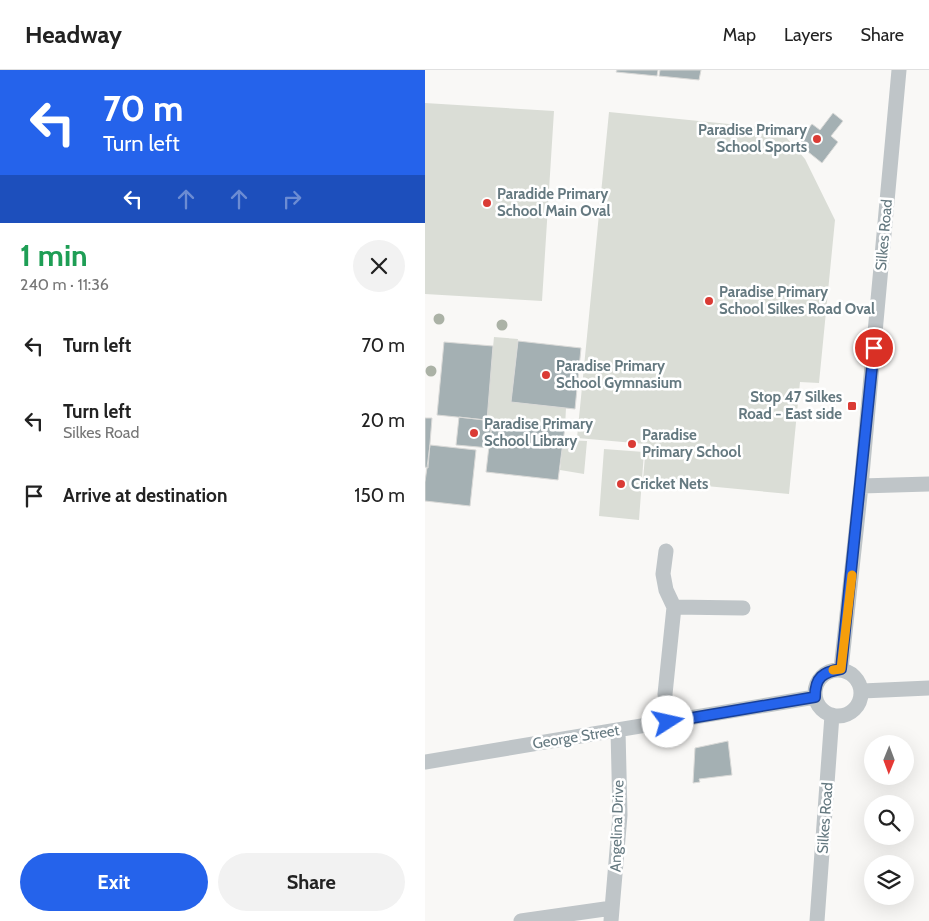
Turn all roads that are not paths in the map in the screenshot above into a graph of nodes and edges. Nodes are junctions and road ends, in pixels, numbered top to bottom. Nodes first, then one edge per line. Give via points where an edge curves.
1 (899, 70) edge
2 (929, 484) edge
3 (861, 486) junction
4 (666, 551) dead end
5 (674, 607) junction
6 (743, 608) dead end
7 (841, 669) junction
8 (929, 688) edge
9 (862, 691) junction
10 (815, 697) junction
11 (832, 716) junction
12 (668, 722) junction
13 (618, 730) junction
14 (425, 762) edge
15 (612, 914) edge
16 (521, 921) edge
17 (817, 921) edge

1 - 3 street, Silkes Road
2 - 3 street
3 - 7 street, Silkes Road
4 - 5 street via 663,574
5 - 6 street
5 - 12 street via 665,694
7 - 9 street via 855,676
7 - 10 street via 822,675 817,682
8 - 9 street
9 - 11 street via 856,708 842,716
10 - 11 street via 823,711
10 - 12 street, George Street
11 - 17 street, Silkes Road
12 - 13 street, George Street
13 - 14 street, George Street
13 - 15 street, Angelina Drive via 620,815
15 - 16 street

